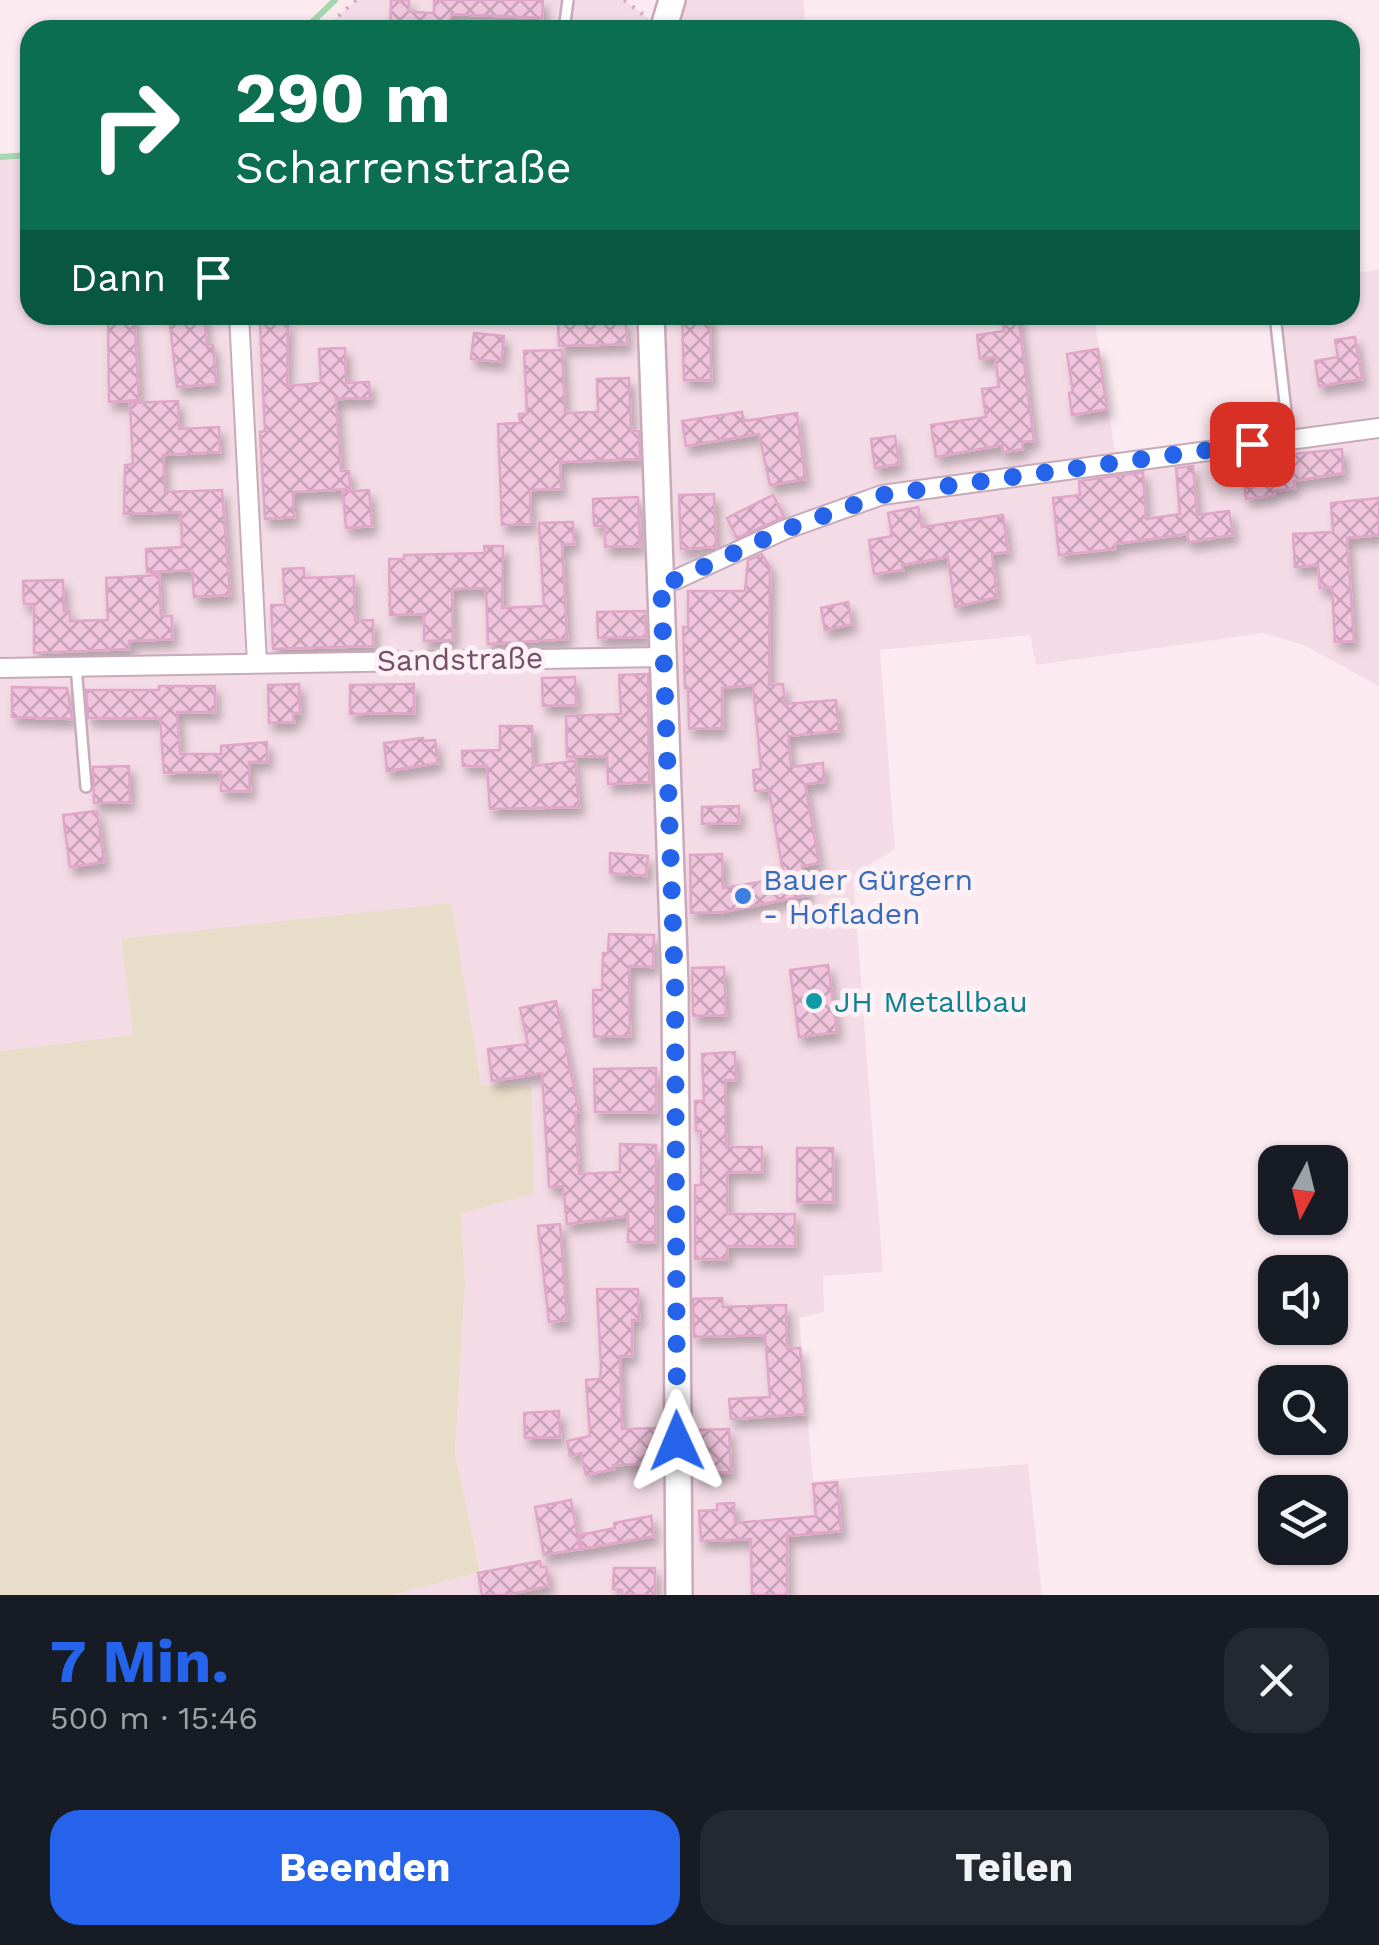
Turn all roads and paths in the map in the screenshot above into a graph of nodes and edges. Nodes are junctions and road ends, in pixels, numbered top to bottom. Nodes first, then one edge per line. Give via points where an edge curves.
1 (356, 0) edge
2 (624, 0) edge
3 (662, 18) edge
4 (334, 20) edge
5 (240, 325) edge
6 (651, 325) edge
7 (1276, 325) edge
8 (1379, 428) edge
9 (1290, 438) junction
10 (661, 580) junction
11 (664, 657) junction
12 (257, 663) junction
13 (76, 666) junction
14 (0, 668) edge
15 (86, 788) dead end
16 (679, 1595) edge

1 - 4 path
2 - 3 path
5 - 12 street
6 - 10 main road
7 - 9 lane
8 - 9 street
9 - 10 street via 882,495 675,580
10 - 11 main road
11 - 12 street, Sandstraße
11 - 16 main road via 675,986
12 - 13 street, Sandstraße
13 - 14 street, Sandstraße
13 - 15 lane

